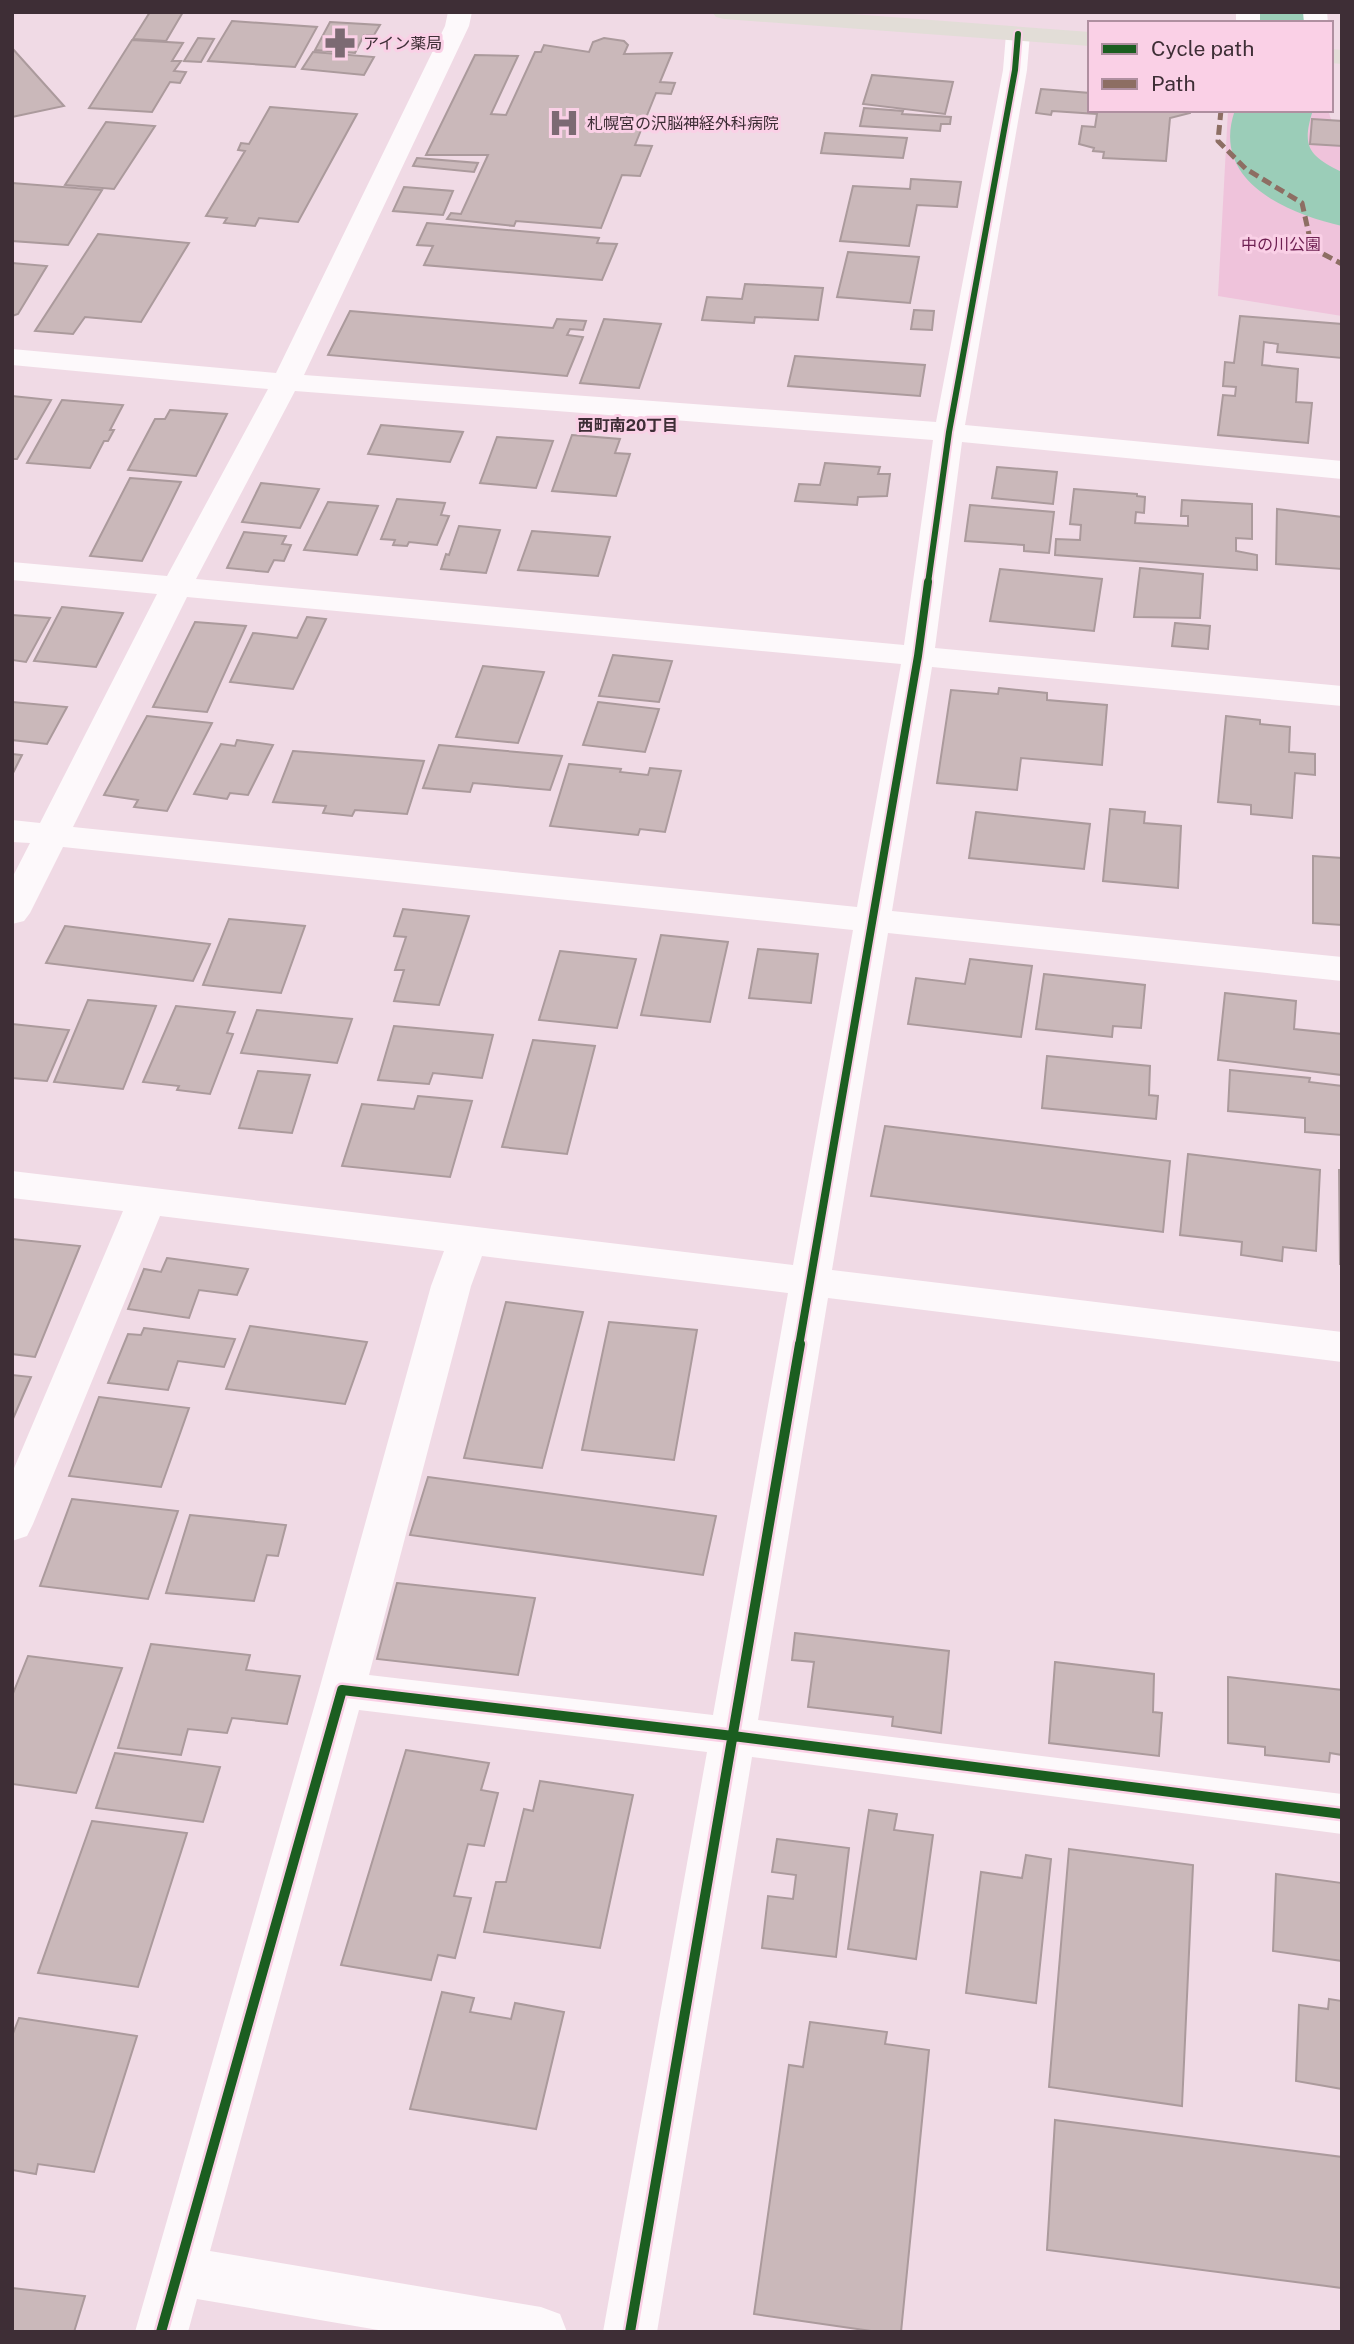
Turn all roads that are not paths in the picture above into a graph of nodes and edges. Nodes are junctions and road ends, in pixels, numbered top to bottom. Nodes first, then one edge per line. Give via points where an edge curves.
1 (460, 12) edge
2 (724, 12) edge
3 (1018, 34) junction
4 (1088, 39) edge
5 (12, 357) edge
6 (286, 382) junction
7 (949, 432) junction
8 (1342, 470) edge
9 (12, 571) edge
10 (177, 586) junction
11 (918, 656) junction
12 (1342, 696) edge
13 (12, 831) edge
14 (50, 835) junction
15 (12, 913) edge
16 (873, 920) junction
17 (1342, 969) edge
18 (12, 1184) edge
19 (147, 1200) junction
20 (468, 1240) junction
21 (811, 1281) junction
22 (1342, 1347) edge
23 (12, 1524) edge
24 (342, 1690) junction
25 (733, 1735) junction
26 (1342, 1814) edge
27 (179, 2271) junction
28 (161, 2332) edge
29 (541, 2332) edge
30 (630, 2332) edge

1 - 6 street
2 - 3 main road
3 - 4 main road
3 - 7 street
5 - 6 street
6 - 7 street
6 - 10 street
7 - 8 street
7 - 11 street
9 - 10 street
10 - 11 street
10 - 14 street
11 - 12 street
11 - 16 street
13 - 14 street
14 - 15 street
14 - 16 street
16 - 17 street
16 - 21 street
18 - 19 street
19 - 20 street
19 - 23 street
20 - 21 street
20 - 24 street via 451,1286
21 - 22 street
21 - 25 street
24 - 25 street
24 - 27 street
25 - 26 street
25 - 30 street
27 - 28 street
27 - 29 street

